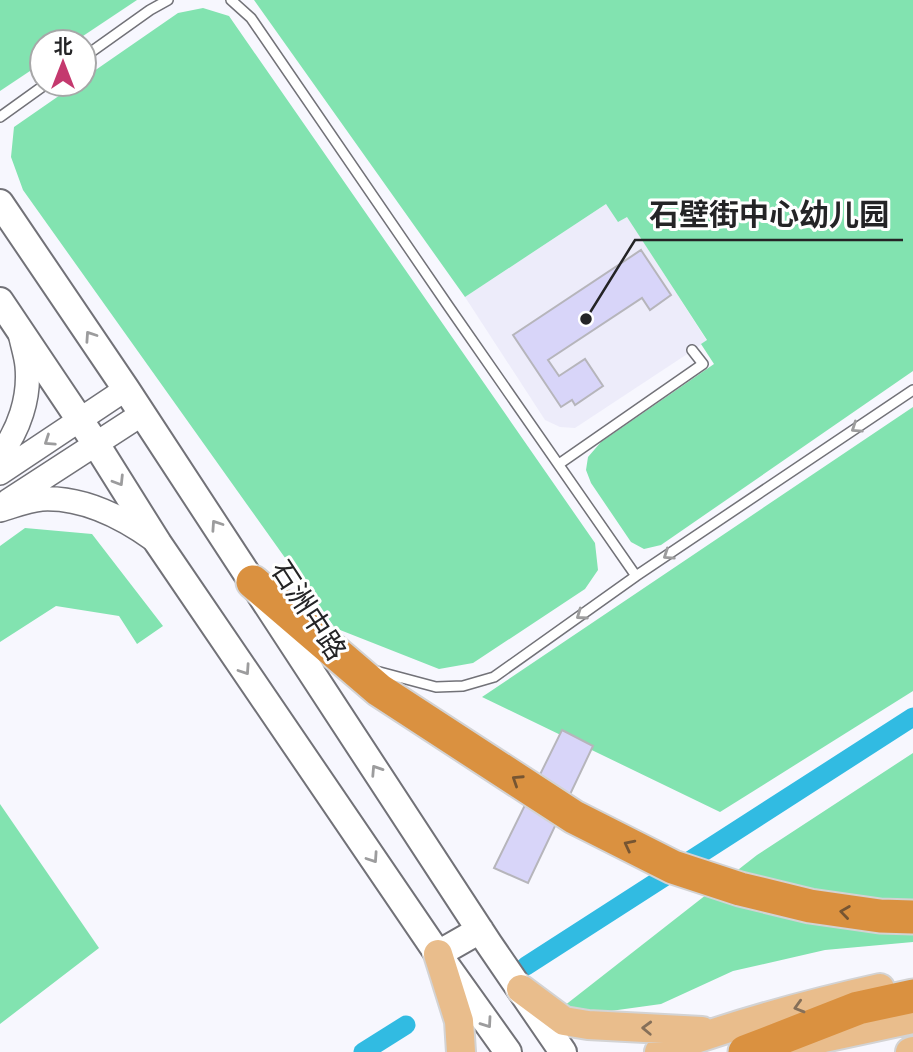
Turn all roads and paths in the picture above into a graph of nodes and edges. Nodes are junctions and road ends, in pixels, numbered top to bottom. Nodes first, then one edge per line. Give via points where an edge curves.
1 (168, 0) edge
2 (231, 0) edge
3 (98, 47) edge
4 (28, 97) edge
5 (0, 117) edge
6 (0, 203) edge
7 (0, 301) edge
8 (19, 330) junction
9 (692, 350) dead end
10 (125, 389) junction
11 (913, 390) edge
12 (142, 414) junction
13 (80, 420) junction
14 (96, 444) junction
15 (0, 455) edge
16 (559, 464) junction
17 (0, 473) edge
18 (0, 508) edge
19 (158, 543) junction
20 (636, 576) junction
21 (253, 582) junction
22 (347, 663) junction
23 (913, 917) edge
24 (480, 930) junction
25 (438, 954) junction
26 (913, 981) edge
27 (521, 989) junction
28 (913, 996) edge
29 (913, 1019) edge
30 (715, 1031) junction
31 (461, 1052) edge
32 (508, 1052) edge
33 (563, 1052) edge
34 (659, 1052) edge
35 (745, 1052) edge
36 (755, 1052) edge

1 - 3 lane
2 - 16 lane via 251,18
4 - 5 lane
10 -> 6 main road, 石洲中路
7 - 8 main road
8 - 13 main road
8 - 15 street via 27,366 26,393 18,424
9 - 16 lane via 703,364
10 - 12 main road, 石洲中路
10 - 13 street
11 -> 20 lane
12 - 14 street
21 -> 12 main road, 石洲中路
13 - 14 main road
13 -> 17 street
14 - 18 street
14 -> 19 main road
16 - 20 lane
18 - 19 street via 42,499 74,501 109,513
19 -> 25 main road
20 -> 22 lane via 495,677 463,686 436,687
21 - 22 highway
24 -> 21 main road, 石洲中路
23 -> 22 highway via 810,906 673,867 574,817 379,690
24 - 25 main road
24 - 27 main road, 石洲中路
25 - 31 main road via 459,1021
25 -> 32 main road
26 -> 30 main road
30 -> 27 main road via 564,1021
27 - 33 main road, 石洲中路
28 - 35 highway via 858,1008
29 - 36 main road
30 - 34 main road

